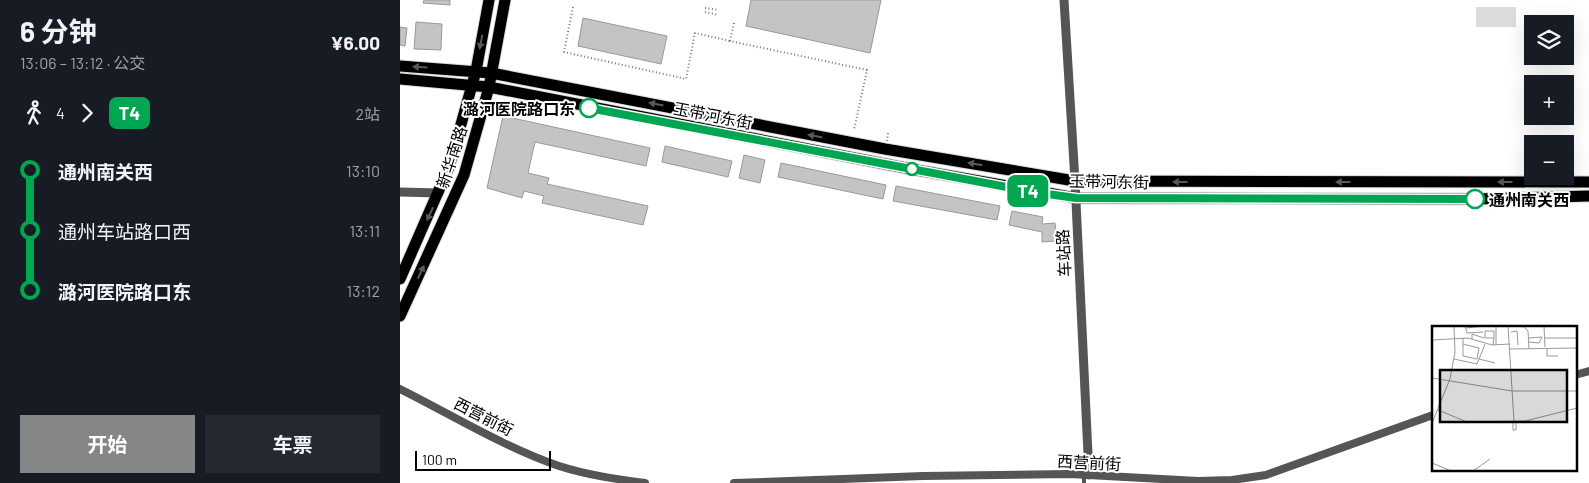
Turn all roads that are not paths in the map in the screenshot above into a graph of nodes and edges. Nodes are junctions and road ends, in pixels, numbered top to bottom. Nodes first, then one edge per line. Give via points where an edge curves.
1 (490, 0) edge
2 (505, 0) edge
3 (1064, 0) edge
4 (400, 66) edge
5 (476, 71) junction
6 (491, 73) junction
7 (400, 79) edge
8 (472, 84) junction
9 (489, 87) junction
10 (1075, 181) junction
11 (1589, 182) edge
12 (400, 192) edge
13 (439, 193) junction
14 (1589, 196) edge
15 (1076, 198) junction
16 (400, 279) edge
17 (400, 316) edge
18 (1589, 371) edge
19 (1576, 375) edge
20 (400, 388) edge
21 (1432, 415) edge
22 (1086, 477) edge
23 (1111, 480) edge
24 (645, 483) edge
25 (734, 483) edge

1 -> 5 main road, 新华南路
2 - 6 main road, 新华南路
3 - 10 street, 车站路
5 -> 4 main road, 玉带河东街
5 - 6 main road, 玉带河东街
5 - 8 main road, 新华南路
6 - 9 main road, 新华南路
10 -> 6 main road, 玉带河东街 via 885,150
7 - 8 main road, 玉带河东街
8 - 9 main road, 玉带河东街
8 - 13 main road, 新华南路
9 - 15 main road, 玉带河东街
17 -> 9 main road, 新华南路 via 464,175
11 -> 10 main road, 玉带河东街
10 - 15 street, 车站路
12 - 13 street
13 -> 16 main road, 新华南路
14 - 15 main road, 玉带河东街 via 1476,199
15 - 22 street, 车站路
18 - 19 street
20 - 24 street, 西营前街 via 558,466 600,477
21 - 23 street, 西营前街 via 1266,474 1232,480
22 - 23 street, 西营前街
22 - 25 street, 西营前街 via 923,476

